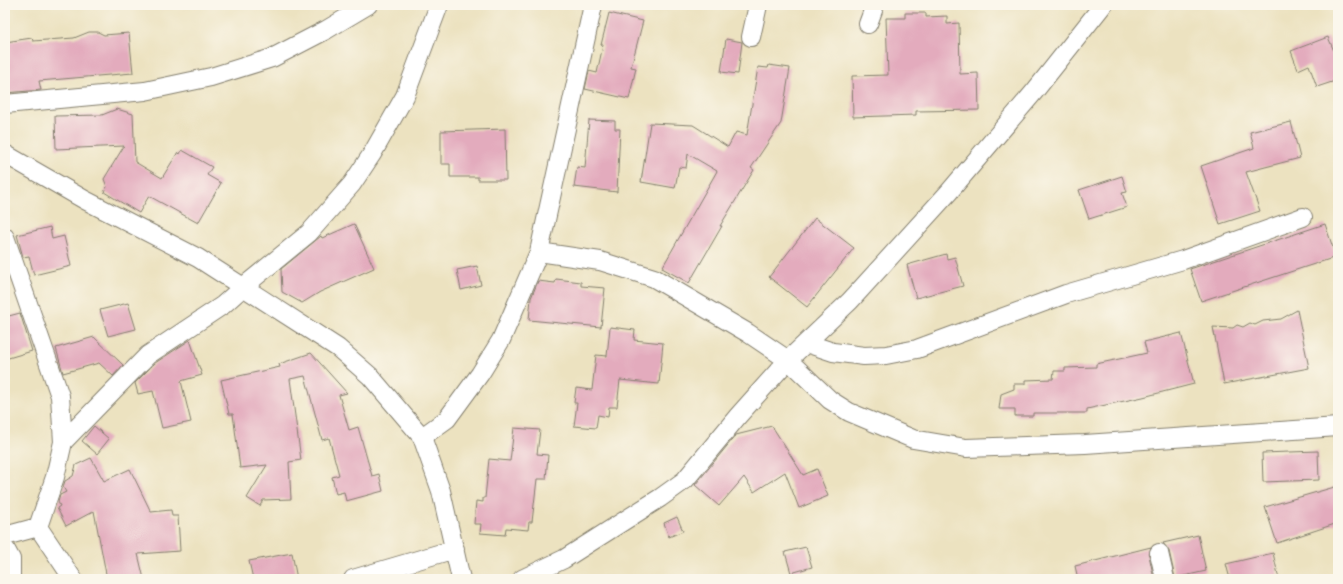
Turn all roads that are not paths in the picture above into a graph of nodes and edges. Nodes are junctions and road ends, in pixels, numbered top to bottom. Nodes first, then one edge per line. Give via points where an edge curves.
1 (368, 5) edge
2 (439, 5) edge
3 (593, 5) edge
4 (758, 5) edge
5 (875, 5) edge
6 (1103, 5) edge
7 (868, 24) dead end
8 (751, 37) dead end
9 (5, 104) edge
10 (5, 154) edge
11 (1303, 217) dead end
12 (7, 246) edge
13 (539, 252) junction
14 (243, 287) junction
15 (806, 343) junction
16 (788, 360) junction
17 (1338, 427) edge
18 (422, 437) junction
19 (63, 442) junction
20 (38, 527) junction
21 (5, 536) edge
22 (5, 548) edge
23 (455, 549) junction
24 (1160, 553) dead end
25 (11, 579) edge
26 (73, 579) edge
27 (353, 579) edge
28 (461, 579) edge
29 (522, 579) edge
30 (1166, 579) edge

1 - 9 street via 272,58 211,77 145,91
2 - 14 street via 405,96 352,184 309,233
3 - 13 street
4 - 8 street
5 - 7 street
6 - 15 street via 1034,92 949,192 850,302
10 - 14 street via 85,200 198,258
11 - 15 street via 1183,260 1066,294 917,348 886,355 864,356 834,352
12 - 19 street via 60,396
13 - 16 street via 600,261 654,278 748,333
13 - 18 street via 501,340 480,374 447,419
14 - 18 street via 338,348 374,380
14 - 19 street via 223,305 148,355
15 - 16 street
16 - 17 street via 830,400 849,412 913,439 966,448 1085,444
16 - 29 street via 685,480 564,559
18 - 23 street via 441,491
19 - 20 street via 55,477
20 - 21 street
20 - 26 street
22 - 25 street via 11,559
23 - 27 street
23 - 28 street
24 - 30 street

